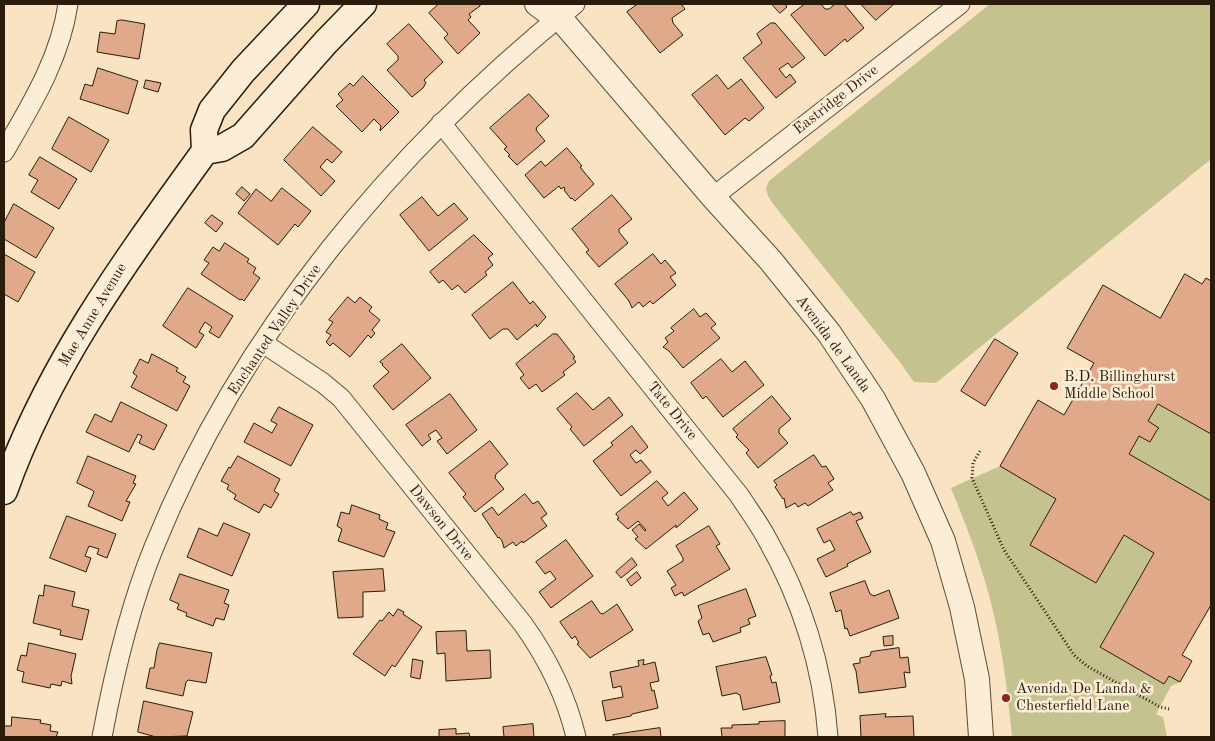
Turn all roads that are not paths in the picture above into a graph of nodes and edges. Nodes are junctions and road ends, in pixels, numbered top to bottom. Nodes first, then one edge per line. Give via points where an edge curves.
1 (68, 4) edge
2 (306, 4) edge
3 (363, 4) edge
4 (537, 4) edge
5 (960, 4) edge
6 (565, 8) edge
7 (441, 123) junction
8 (204, 151) junction
9 (4, 152) edge
10 (713, 197) junction
11 (262, 344) junction
12 (4, 491) edge
13 (102, 737) edge
14 (576, 737) edge
15 (828, 737) edge
16 (981, 737) edge

1 - 9 street via 58,46 46,77
2 - 8 main road via 243,71 212,110 204,130
3 - 8 main road via 243,136 222,148
4 - 6 street, Avenida de Landa via 548,12
5 - 10 street, Eastridge Drive
6 - 7 street, Enchanted Valley Drive
6 - 10 street, Avenida de Landa
7 - 11 street, Enchanted Valley Drive via 334,244
7 - 15 street, Tate Drive via 739,495 766,536 806,624 819,672
8 - 12 main road, Mae Anne Avenue via 118,272 79,334 42,403
10 - 16 street, Avenida de Landa via 771,261 829,333 873,399 912,473 943,542 962,607 977,679
11 - 13 street, Enchanted Valley Drive via 186,477 154,548 130,615
11 - 14 street, Dawson Drive via 341,398 523,624 559,683

